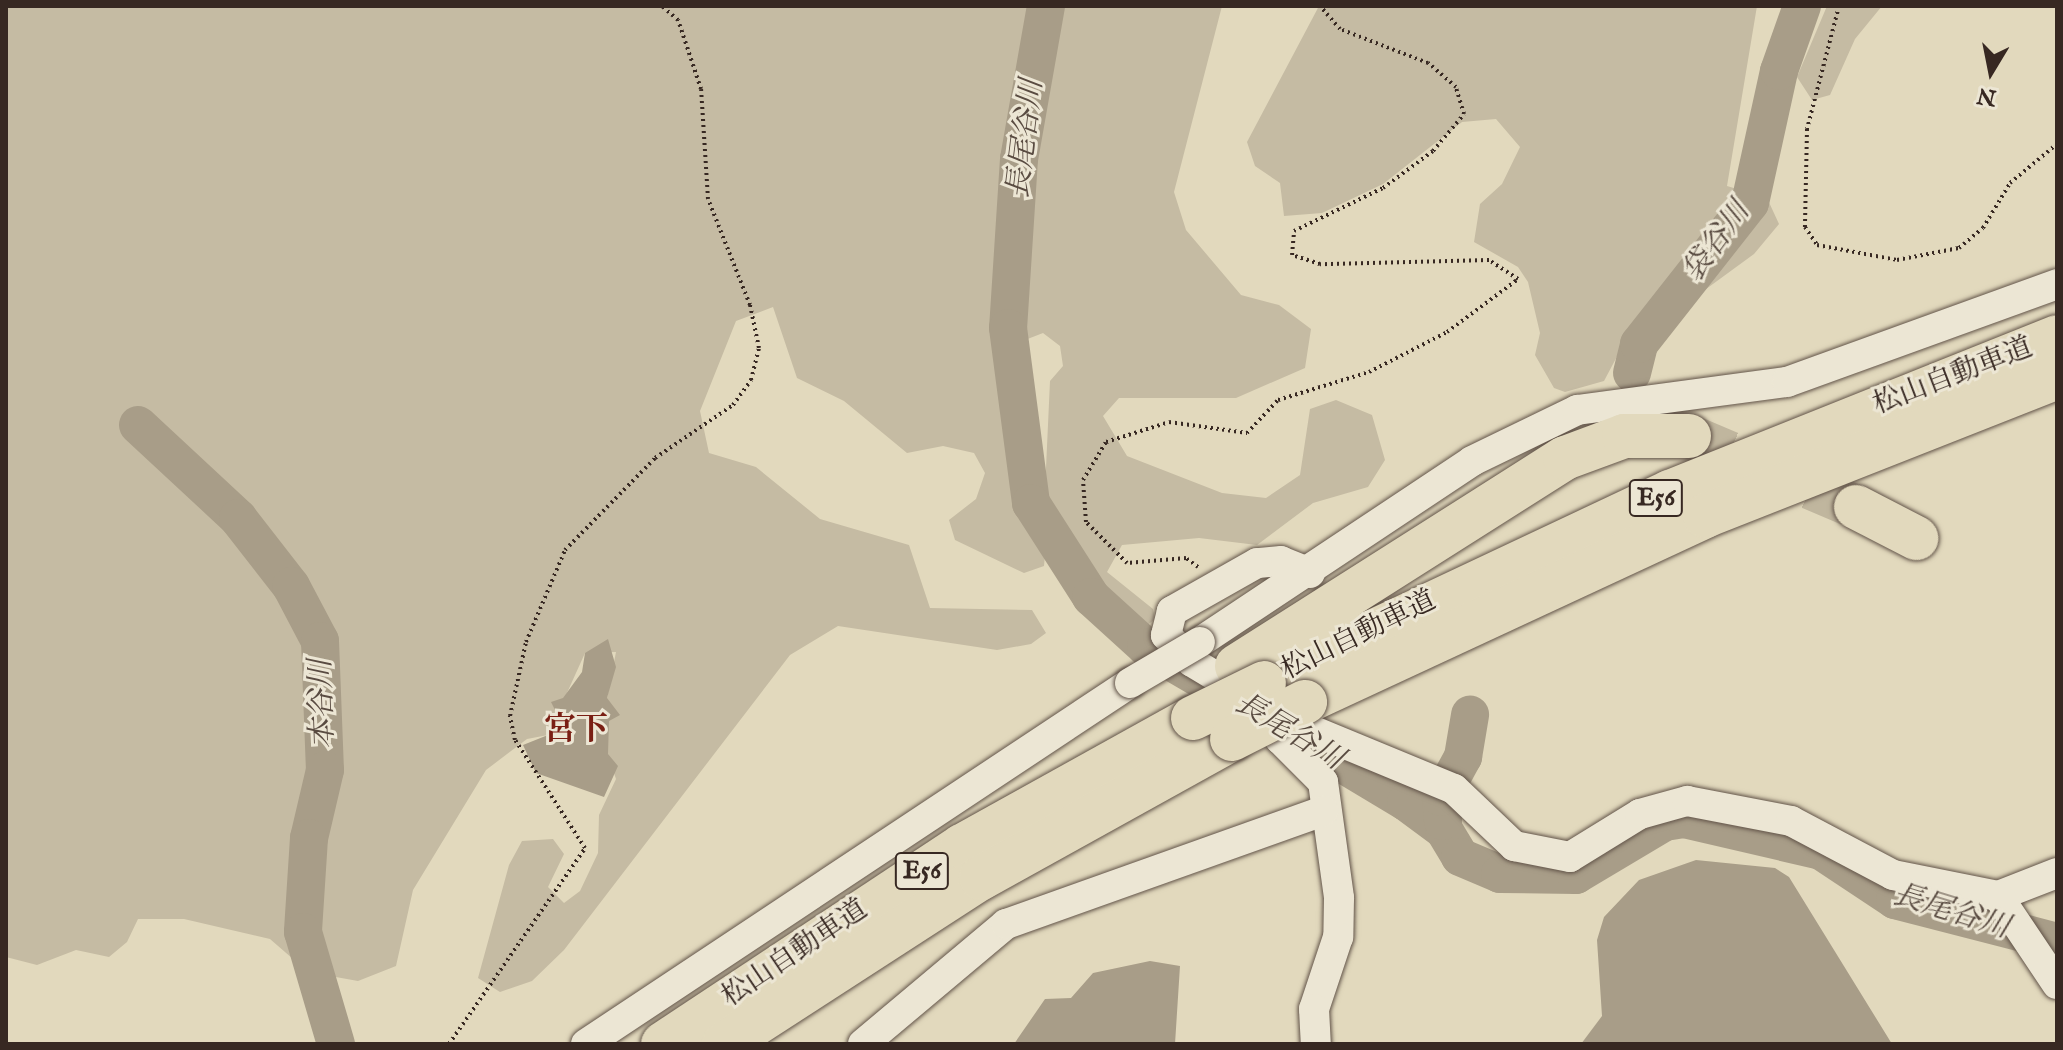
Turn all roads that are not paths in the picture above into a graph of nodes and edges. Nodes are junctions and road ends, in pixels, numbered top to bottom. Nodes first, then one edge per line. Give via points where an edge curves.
1 (2057, 284) edge
2 (2057, 337) edge
3 (2057, 377) edge
4 (2057, 387) edge
5 (1936, 423) junction
6 (1689, 436) tunnel mouth
7 (1856, 507) tunnel mouth
8 (1916, 538) dead end
9 (1310, 573) junction
10 (1251, 674) junction
11 (1293, 721) junction
12 (1323, 811) junction
13 (2057, 873) edge
14 (1998, 896) junction
15 (2057, 984) edge
16 (586, 1044) edge
17 (663, 1044) edge
18 (724, 1044) edge
19 (863, 1044) edge
20 (1316, 1044) edge

1 - 9 street via 1787,382 1577,410 1472,461
2 - 10 highway, 松山自動車道 / E56 via 1670,492
3 - 5 highway, 松山自動車道 / E56
4 - 5 highway
5 - 11 highway, 松山自動車道 / E56 via 1705,516
6 - 10 highway via 1624,436 1565,458
7 - 8 highway
9 - 11 street via 1271,559 1172,611 1166,635 1192,662
9 - 16 street, bridge via 1130,683
10 - 17 highway, 松山自動車道 via 968,829
11 - 12 street via 1323,782
11 - 14 street via 1442,785 1514,846 1549,856 1570,857 1640,814 1687,801 1791,821 1893,875
11 - 18 highway, 松山自動車道 / E56, bridge via 1232,739 981,878
12 - 19 street via 1006,924
12 - 20 street via 1338,911 1314,1009
13 - 14 street
14 - 15 street

